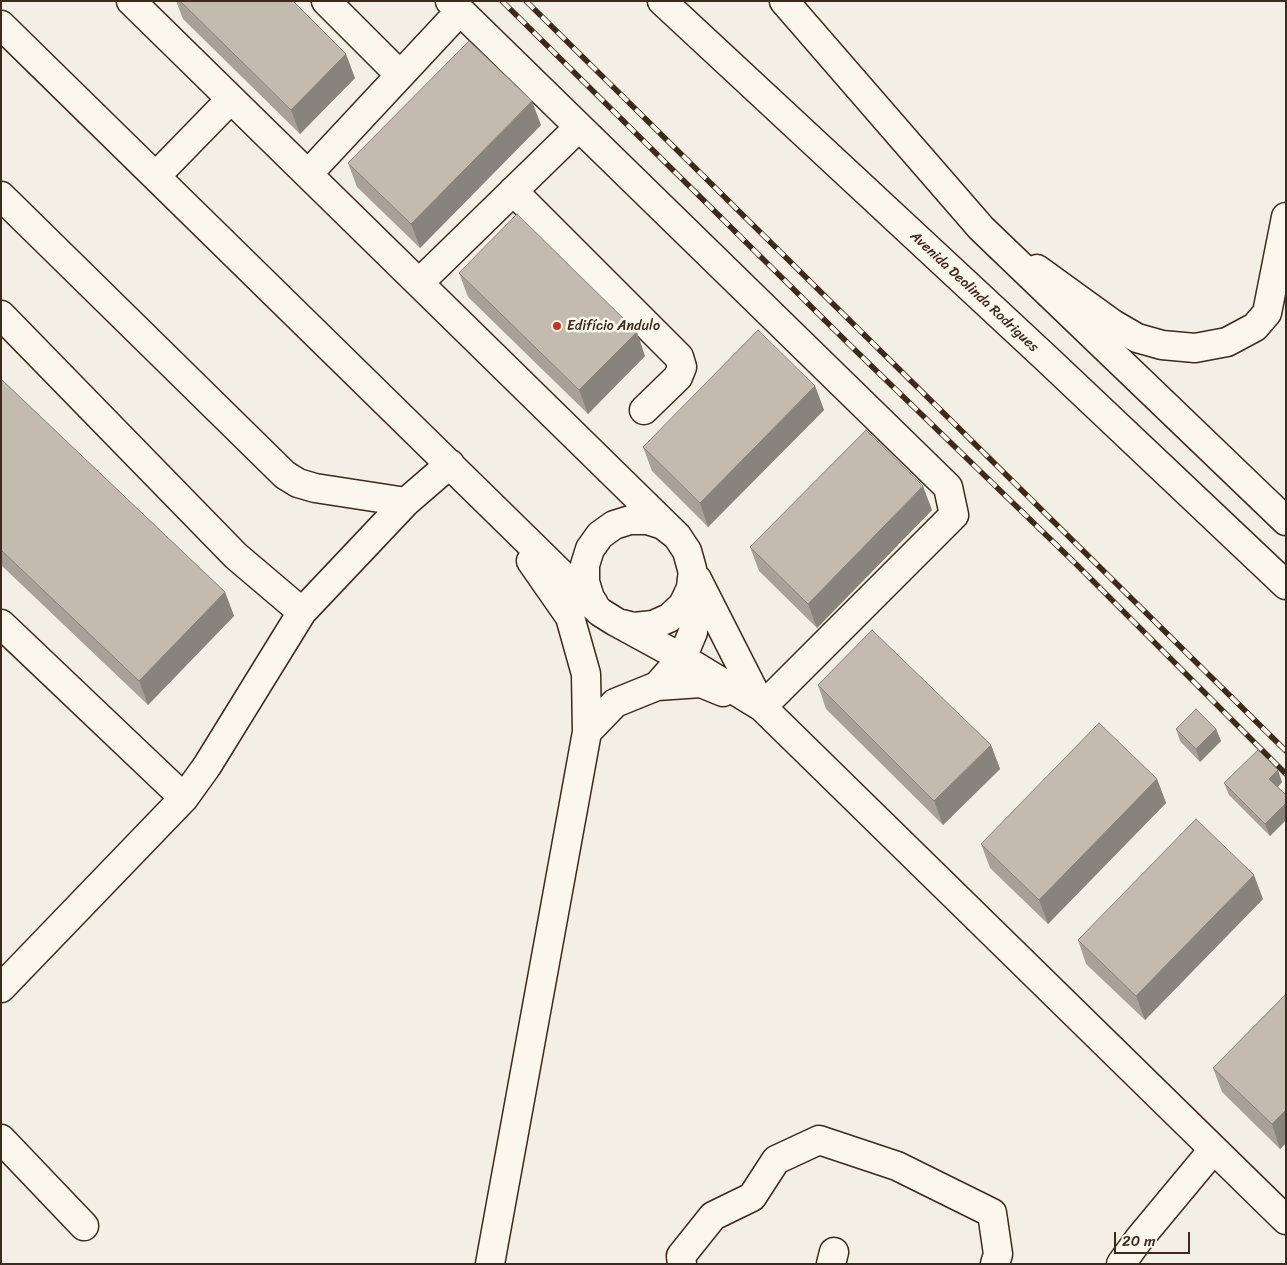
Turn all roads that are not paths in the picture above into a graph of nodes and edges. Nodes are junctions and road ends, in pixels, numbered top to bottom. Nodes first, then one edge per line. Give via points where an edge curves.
1 (132, 1) edge
2 (326, 1) edge
3 (662, 1) edge
4 (784, 1) edge
5 (455, 6) edge
6 (1, 25) edge
7 (400, 75) junction
8 (231, 99) junction
9 (579, 128) junction
10 (308, 174) junction
11 (156, 176) junction
12 (513, 191) junction
13 (1, 196) edge
14 (1286, 217) edge
15 (981, 228) junction
16 (419, 283) junction
17 (1, 316) edge
18 (644, 410) dead end
19 (450, 464) junction
20 (406, 502) junction
21 (499, 512) junction
22 (1286, 521) edge
23 (677, 536) junction
24 (692, 569) junction
25 (1286, 585) edge
26 (302, 612) junction
27 (608, 617) junction
28 (1, 624) edge
29 (682, 658) junction
30 (657, 686) junction
31 (762, 707) junction
32 (587, 732) junction
33 (184, 798) junction
34 (1, 988) edge
35 (1, 1139) edge
36 (1213, 1150) junction
37 (1286, 1220) edge
38 (84, 1226) dead end
39 (490, 1264) edge
40 (682, 1264) edge
41 (995, 1264) edge
42 (1121, 1264) edge

1 - 8 main road
2 - 7 main road
3 - 25 main road, Avenida Deolinda Rodrigues
4 - 15 main road
5 - 7 main road
5 - 9 main road
6 - 11 main road
7 - 10 main road
8 - 10 main road
8 - 11 main road
9 - 12 main road
9 - 31 main road via 948,487 954,516
10 - 16 main road
11 - 19 main road
12 - 16 main road
12 - 18 main road via 679,357 682,367 678,377
13 - 20 main road via 286,475 315,488
14 - 15 main road via 1267,313 1255,327 1227,342 1195,348 1162,345 1137,338
15 - 22 main road
16 - 23 main road
17 - 26 main road via 236,556
19 - 20 main road
19 - 21 main road
20 - 26 main road
21 - 27 main road
21 - 32 main road via 570,617 586,674
23 - 24 main road via 687,551
23 - 27 main road via 647,520 630,520 600,536 590,549 585,565 585,582 590,598
24 - 27 main road via 691,588 683,605 669,618 653,625 634,627
24 - 29 main road via 696,601 693,632
24 - 31 main road
26 - 33 main road
27 - 29 main road
28 - 33 main road
29 - 30 main road
29 - 31 main road
30 - 31 main road via 701,683
30 - 32 main road via 615,703
31 - 36 main road
32 - 39 main road
33 - 34 main road
35 - 38 main road
36 - 37 main road
36 - 42 main road
40 - 41 main road via 680,1256 713,1216 752,1197 776,1160 819,1140 898,1166 992,1213 998,1254

